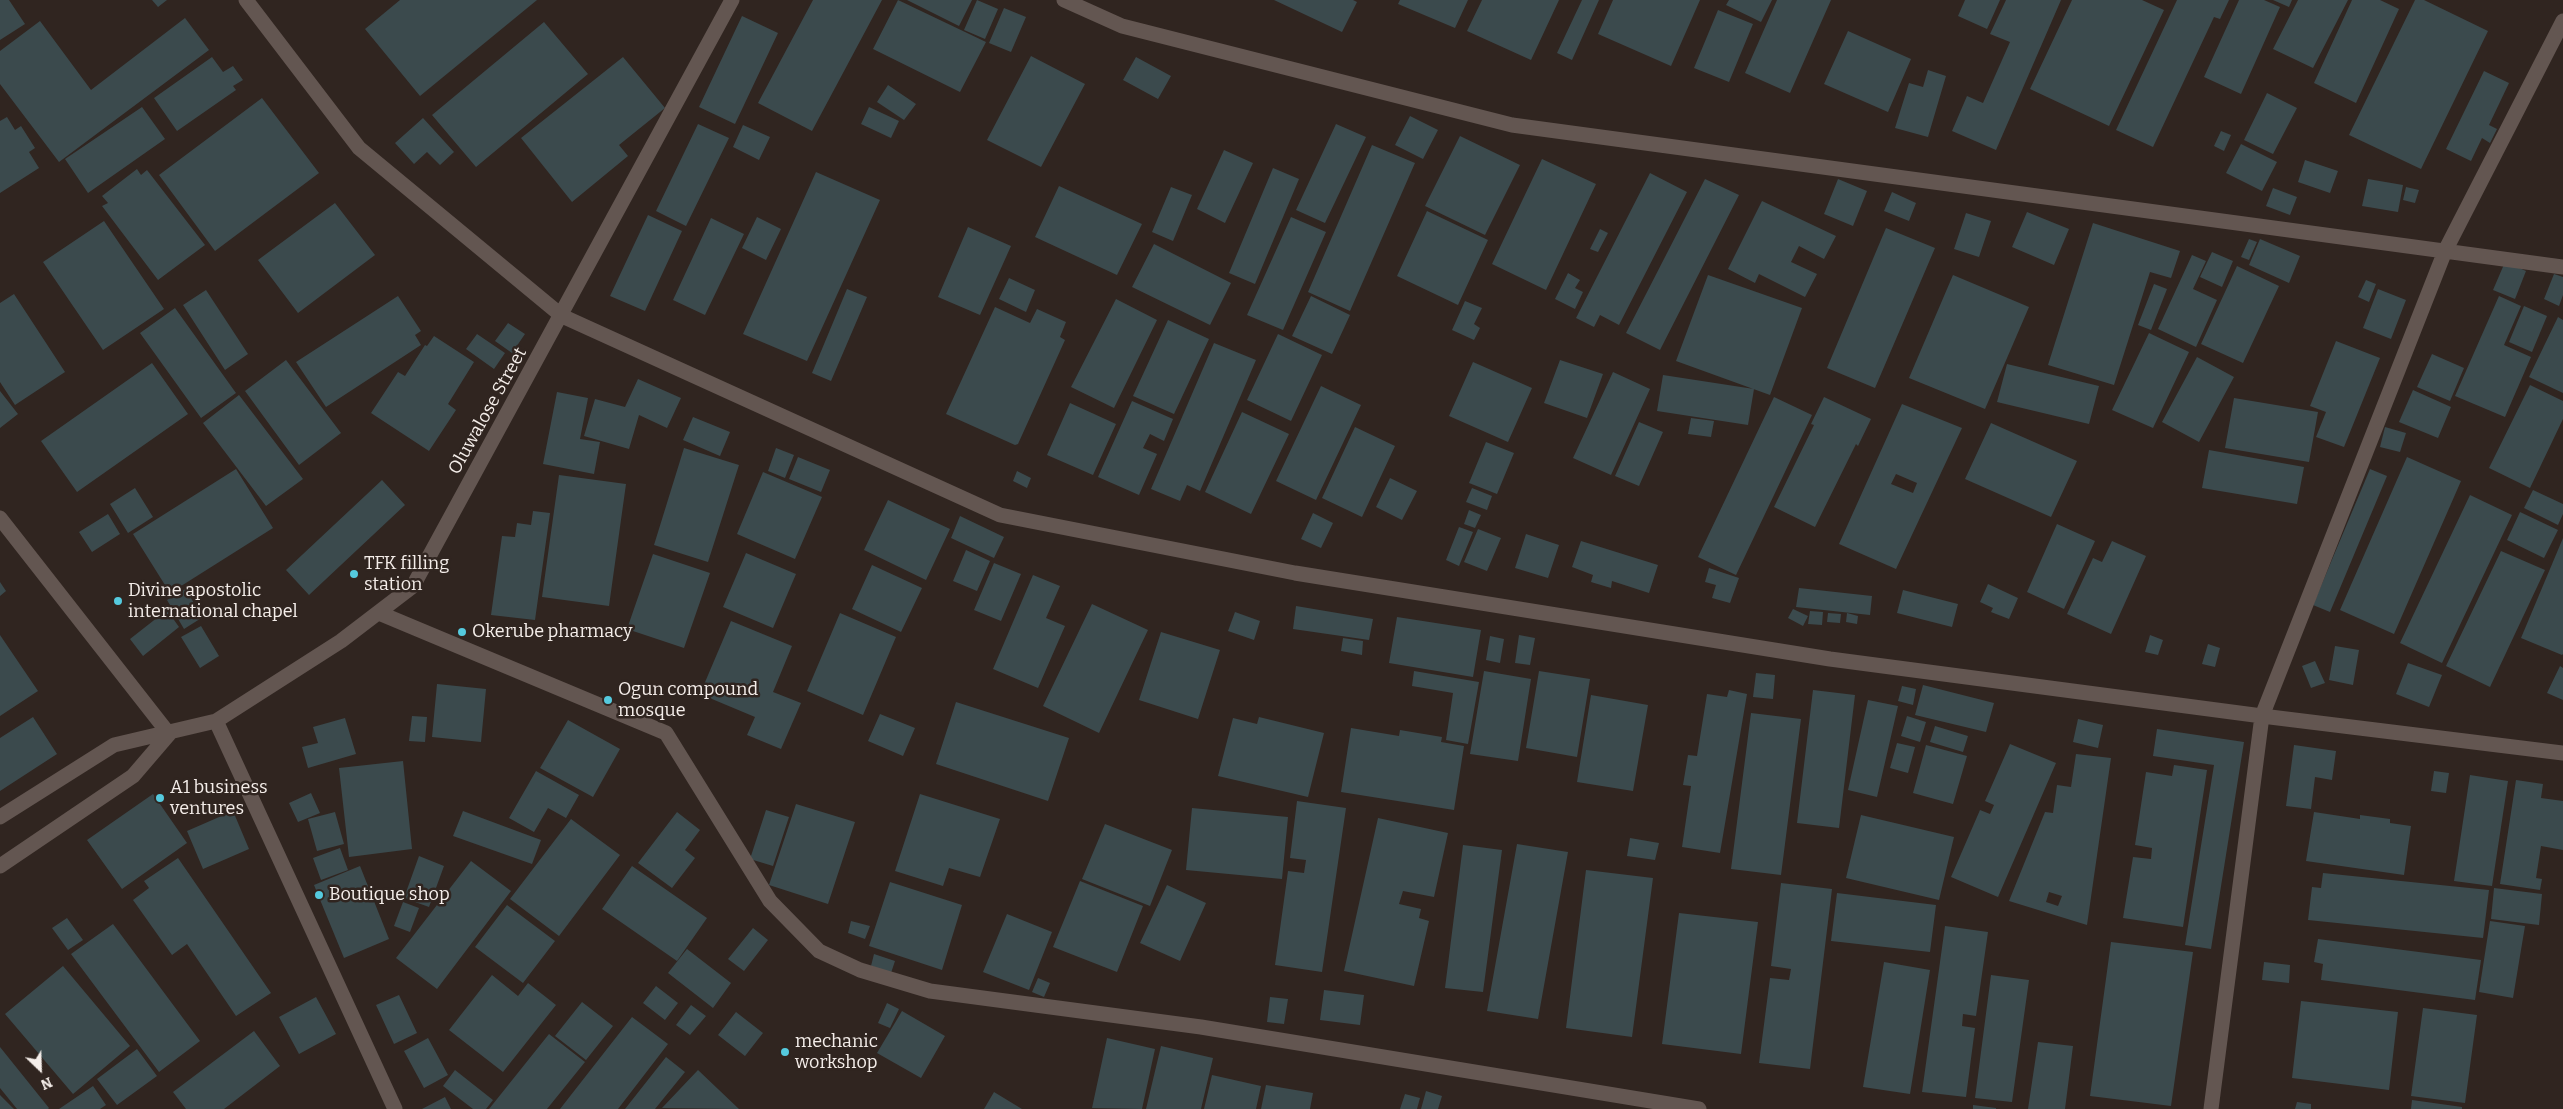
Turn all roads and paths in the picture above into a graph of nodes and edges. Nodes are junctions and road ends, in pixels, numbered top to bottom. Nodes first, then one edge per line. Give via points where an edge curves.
1 (246, 0) edge
2 (732, 0) edge
3 (1064, 0) edge
4 (2563, 21) edge
5 (2445, 251) junction
6 (2563, 267) edge
7 (562, 316) junction
8 (0, 518) edge
9 (379, 613) junction
10 (2262, 716) junction
11 (216, 721) junction
12 (169, 734) junction
13 (2563, 752) edge
14 (0, 817) edge
15 (0, 866) edge
16 (395, 1109) edge
17 (1699, 1109) edge
18 (2211, 1109) edge

1 - 7 street via 359,148
2 - 7 street, Oluwalose Street
3 - 5 street via 1122,26 1512,125
4 - 5 street
5 - 6 street
5 - 10 street
7 - 9 street, Oluwalose Street via 413,586
7 - 10 street via 1000,515 1295,573 1830,659
8 - 12 street
9 - 11 street, Oluwalose Street
9 - 17 street via 666,733 770,901 820,951 860,970 930,990 1201,1027
10 - 13 street
10 - 18 street
11 - 12 street, Oluwalose Street
11 - 16 street
12 - 14 street, Oluwalose Street via 114,745
12 - 15 street via 133,776

